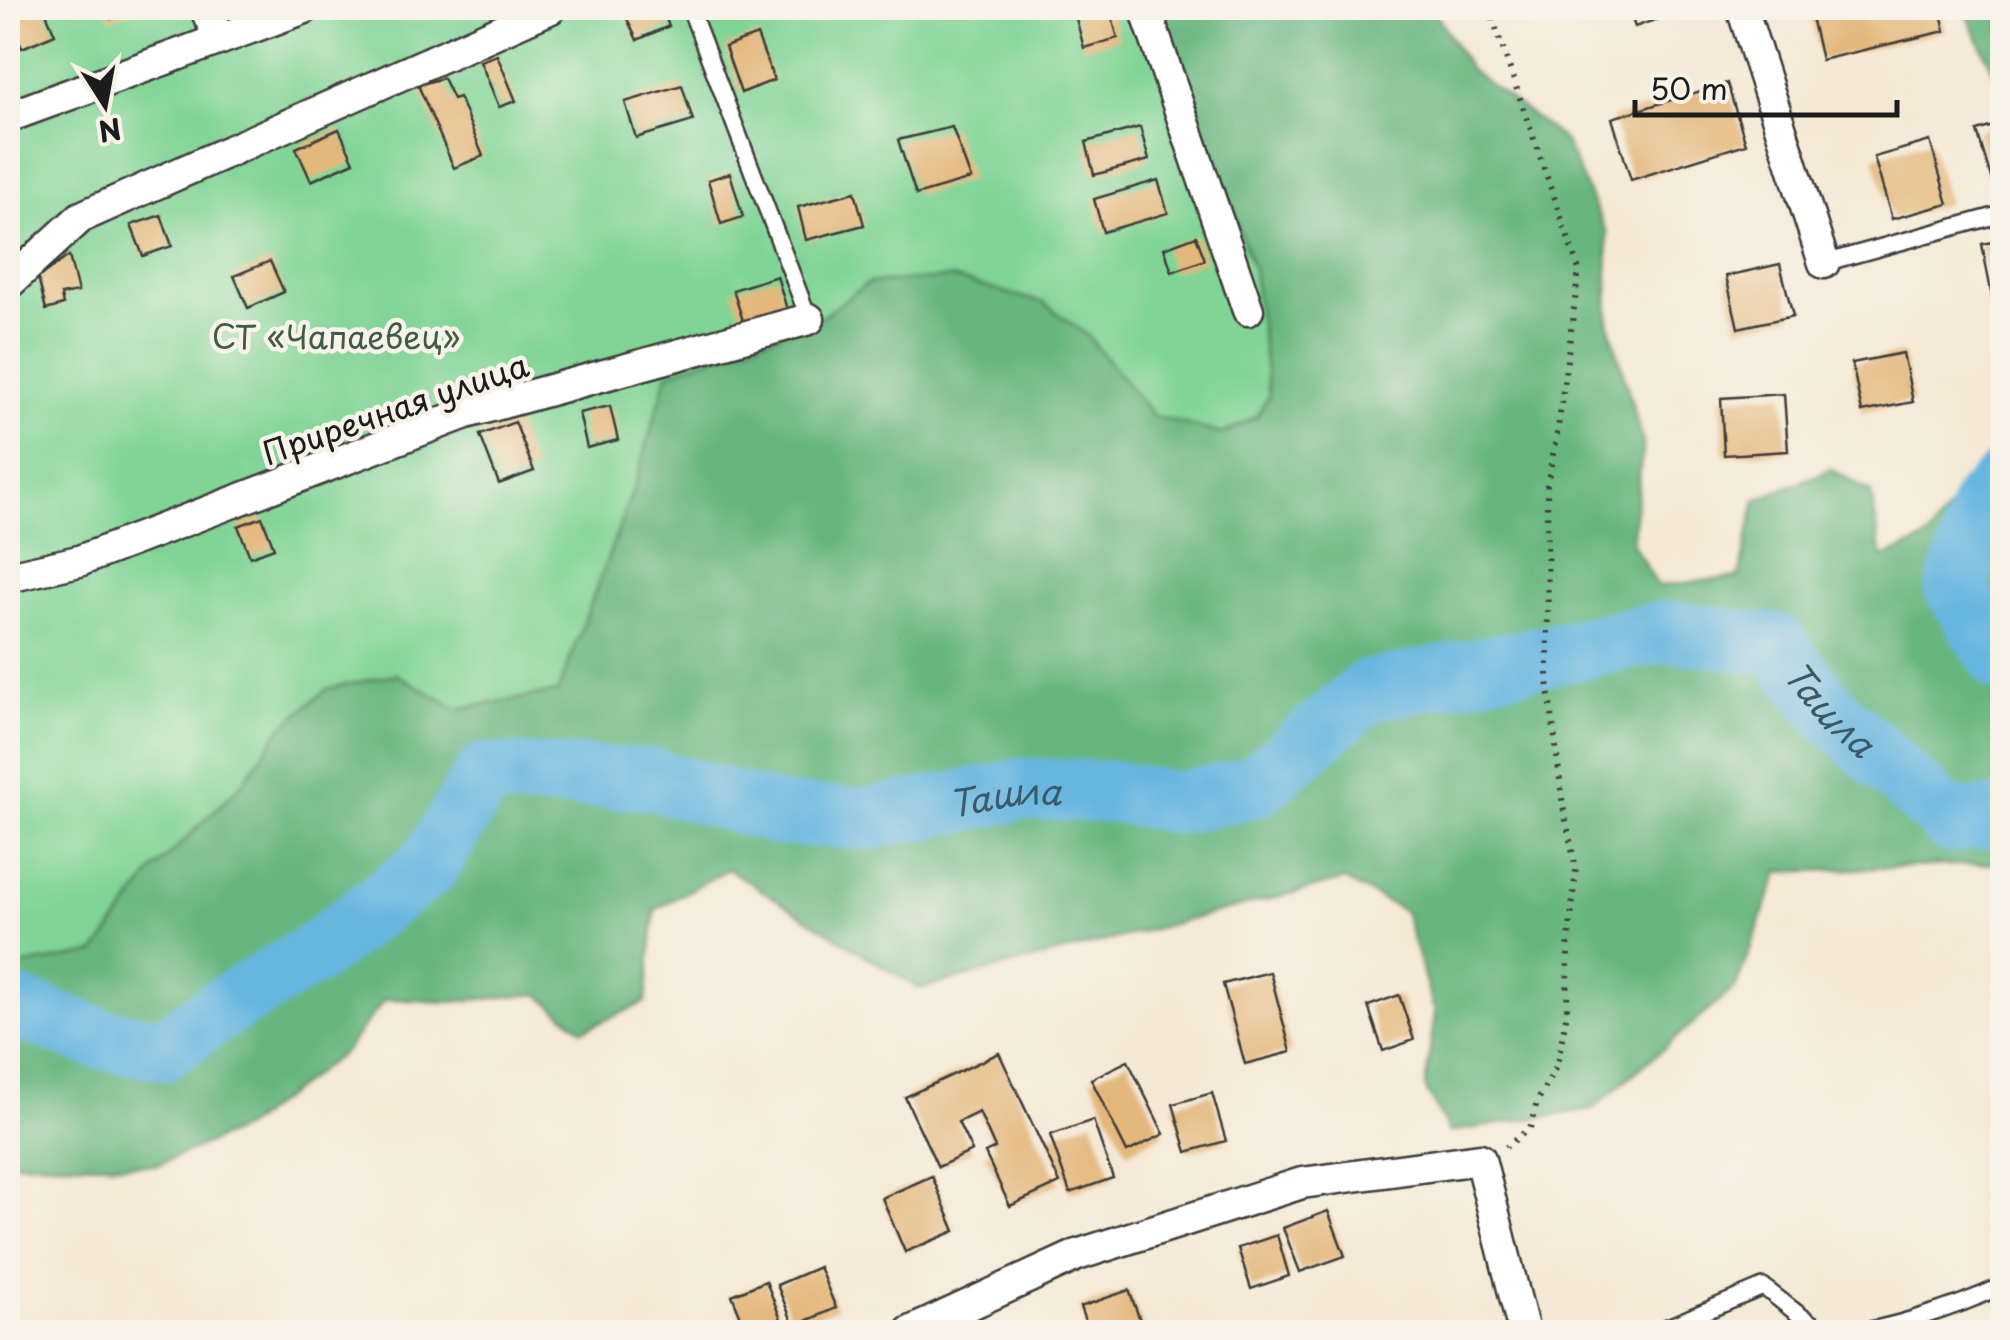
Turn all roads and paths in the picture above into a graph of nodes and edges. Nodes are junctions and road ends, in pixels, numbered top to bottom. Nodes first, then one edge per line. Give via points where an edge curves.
1 (205, 8) edge
2 (304, 8) edge
3 (551, 8) edge
4 (690, 8) edge
5 (1145, 8) edge
6 (1489, 8) edge
7 (1742, 8) edge
8 (220, 39) junction
9 (8, 117) edge
10 (2002, 214) edge
11 (1824, 262) joint
12 (8, 284) edge
13 (1248, 310) dead end
14 (810, 320) joint
15 (8, 577) edge
16 (1480, 1159) junction
17 (2002, 1286) edge
18 (910, 1332) edge
19 (1524, 1332) edge
20 (1656, 1332) edge

1 - 8 street
2 - 8 street
3 - 12 street via 81,218
4 - 14 lane
5 - 13 street
6 - 16 path via 1580,270 1547,485 1548,680 1576,870 1557,1066 1530,1128
7 - 11 street
8 - 9 street
10 - 11 lane
14 - 15 street, Приречная улица via 466,414 78,561
16 - 18 street via 1302,1183 1078,1255
16 - 19 street
17 - 20 lane via 1868,1330 1826,1332 1763,1287

